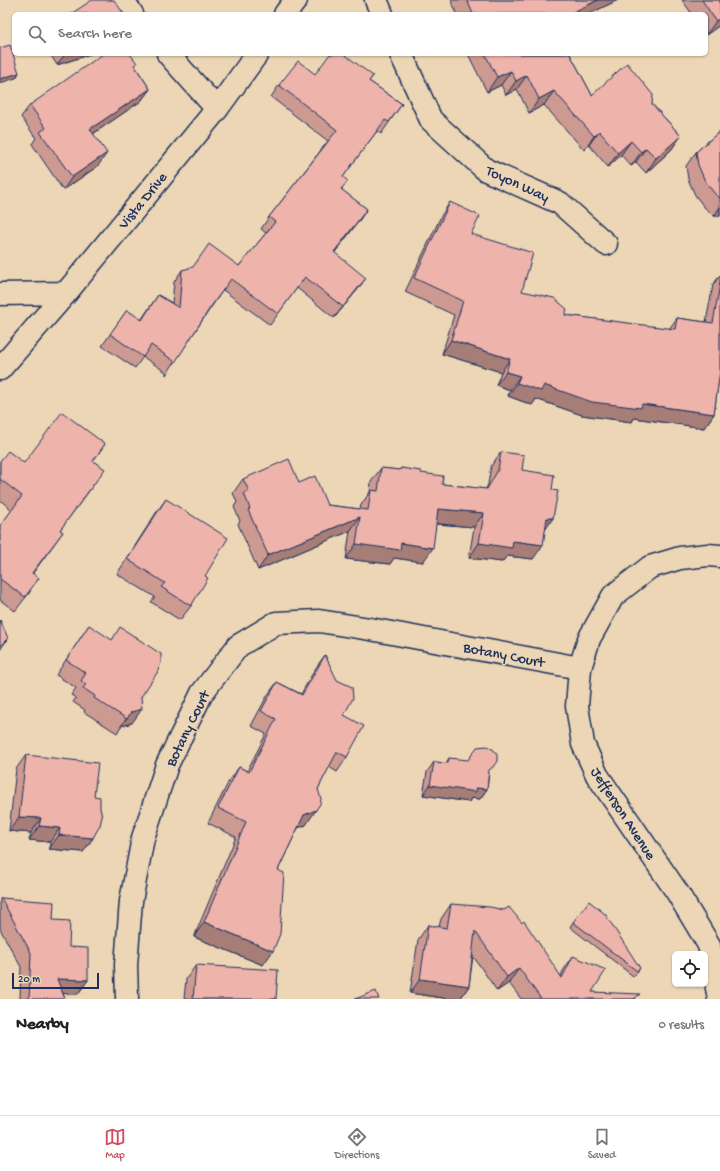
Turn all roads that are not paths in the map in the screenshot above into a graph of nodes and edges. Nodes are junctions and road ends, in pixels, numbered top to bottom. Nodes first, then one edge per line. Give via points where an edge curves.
1 (123, 0) edge
2 (296, 0) edge
3 (376, 0) edge
4 (131, 12) edge
5 (287, 12) edge
6 (381, 12) edge
7 (170, 56) edge
8 (255, 56) edge
9 (402, 56) edge
10 (217, 109) junction
11 (606, 244) dead end
12 (66, 292) junction
13 (0, 294) edge
14 (0, 369) edge
15 (720, 556) edge
16 (580, 668) junction
17 (127, 999) edge
18 (719, 999) edge

1 - 4 street
2 - 5 street
3 - 6 street
7 - 10 street
8 - 10 street, Vista Drive
9 - 11 street, Toyon Way via 431,120 486,170 560,203
10 - 12 street, Vista Drive
12 - 13 street
12 - 14 street, Vista Drive
15 - 16 street, Jefferson Avenue via 680,558 650,567 613,596 589,639
16 - 17 street, Botany Court via 319,621 276,623 238,646 202,693 167,765 143,838 131,901 126,965
16 - 18 street, Jefferson Avenue via 578,706 582,744 597,775 677,892 709,945

